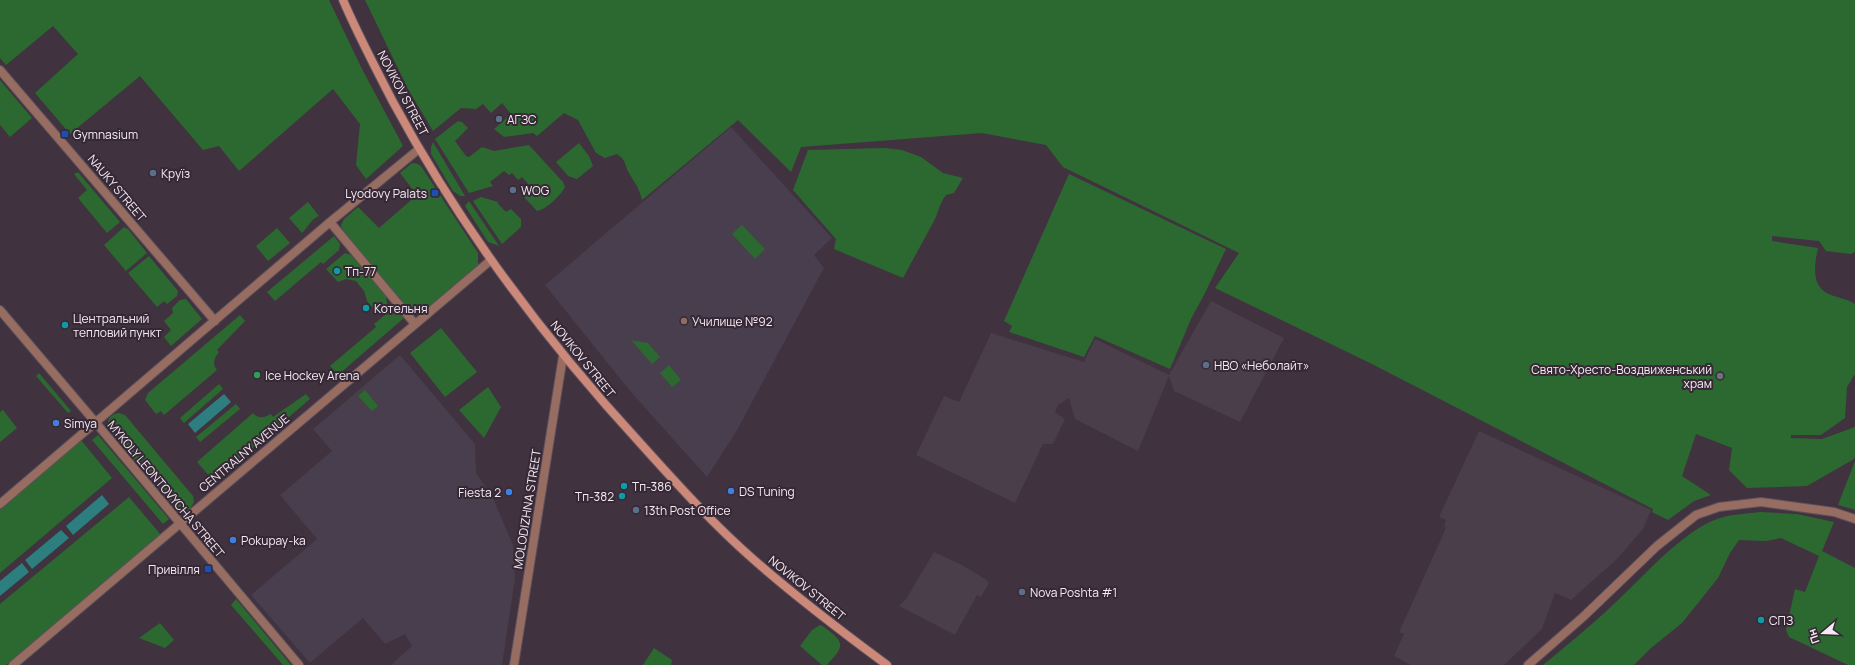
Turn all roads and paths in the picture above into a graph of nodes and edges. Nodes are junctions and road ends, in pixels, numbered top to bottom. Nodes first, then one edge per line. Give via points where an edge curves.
1 (343, 0) edge
2 (0, 70) edge
3 (419, 148) junction
4 (330, 222) junction
5 (491, 260) junction
6 (0, 310) edge
7 (215, 321) junction
8 (415, 324) junction
9 (563, 356) junction
10 (96, 423) junction
11 (0, 504) edge
12 (1855, 519) edge
13 (180, 524) junction
14 (13, 665) edge
15 (299, 665) edge
16 (514, 665) edge
17 (887, 665) edge
18 (1528, 665) edge

1 - 3 main road, NOVIKOV STREET
2 - 7 street, NAUKY STREET
3 - 4 street
3 - 5 main road, NOVIKOV STREET
4 - 7 street
4 - 8 street
5 - 8 street, CENTRALNY AVENUE
5 - 9 main road, NOVIKOV STREET
6 - 10 street, MYKOLY LEONTOVYCHA STREET
7 - 10 street
8 - 13 street, CENTRALNY AVENUE
9 - 16 street, MOLODIZHNA STREET
9 - 17 main road, NOVIKOV STREET via 677,484 751,558 820,615
10 - 11 street
10 - 13 street, MYKOLY LEONTOVYCHA STREET
12 - 18 street via 1834,512 1761,502 1701,512 1656,546 1583,617
13 - 14 street, CENTRALNY AVENUE
13 - 15 street, MYKOLY LEONTOVYCHA STREET

